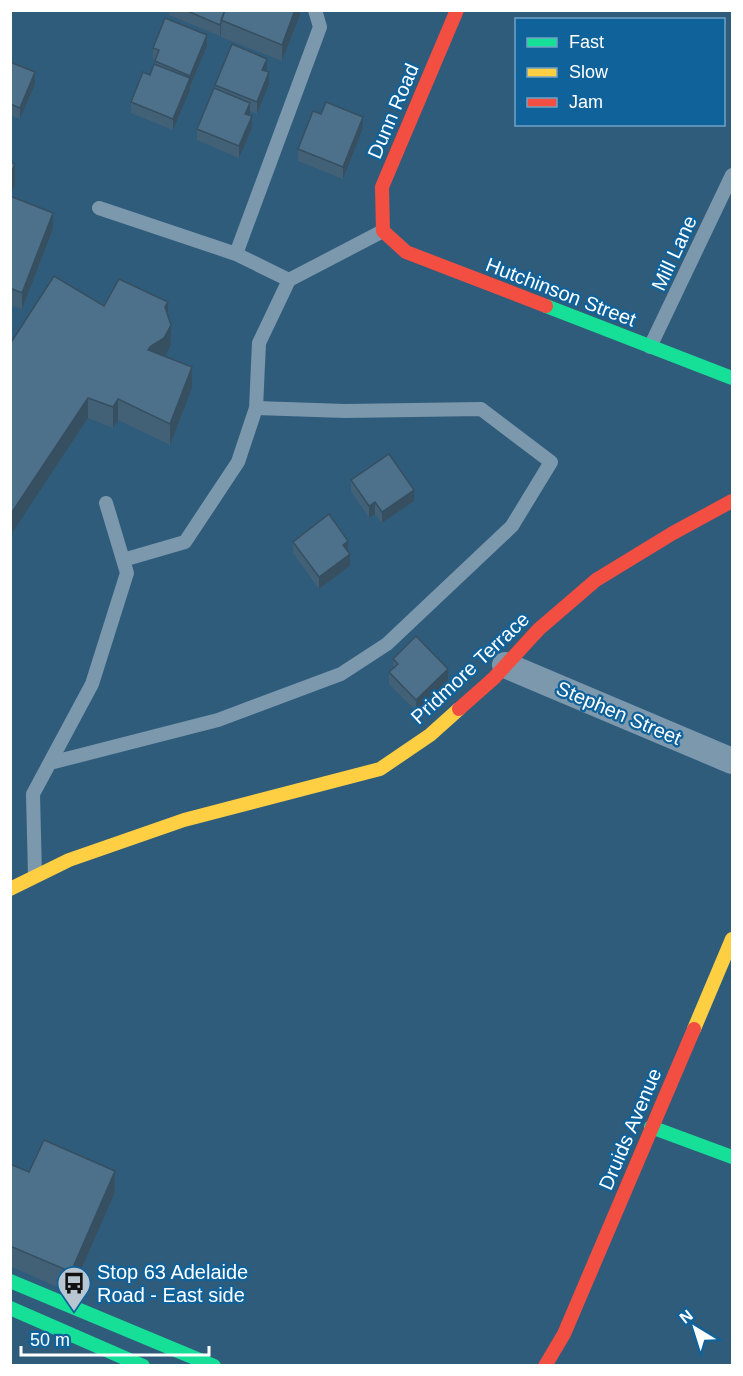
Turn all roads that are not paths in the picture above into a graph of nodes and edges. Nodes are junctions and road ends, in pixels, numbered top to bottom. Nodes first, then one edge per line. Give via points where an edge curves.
1 (315, 10) edge
2 (457, 10) edge
3 (732, 174) edge
4 (99, 208) dead end
5 (383, 231) junction
6 (236, 254) junction
7 (289, 280) junction
8 (650, 347) junction
9 (732, 378) edge
10 (256, 408) junction
11 (732, 501) edge
12 (106, 503) dead end
13 (123, 561) junction
14 (505, 665) junction
15 (732, 761) edge
16 (50, 763) junction
17 (35, 876) junction
18 (10, 888) edge
19 (732, 939) edge
20 (651, 1127) junction
21 (732, 1157) edge
22 (10, 1281) edge
23 (10, 1308) edge
24 (564, 1334) junction
25 (143, 1365) edge
26 (214, 1365) edge
27 (545, 1365) edge
28 (557, 1365) edge

1 - 6 lane via 320,27
2 - 5 street, Dunn Road via 382,187
3 - 8 lane, Mill Lane
4 - 6 lane
5 - 7 lane
5 - 8 street, Hutchinson Street via 406,252
6 - 7 lane
7 - 10 lane via 259,343
8 - 9 street, Hutchinson Street
10 - 13 lane via 238,462 185,542
10 - 16 lane via 481,409 551,462 512,526 387,645 341,674 218,720
11 - 14 street, Pridmore Terrace via 596,580 539,629
12 - 13 lane
13 - 16 lane via 127,573 92,684
14 - 15 street, Stephen Street
14 - 17 street, Pridmore Terrace via 430,735 380,769 184,820 69,860
16 - 17 lane via 33,794
17 - 18 street, Pridmore Terrace
19 - 20 street, Druids Avenue
20 - 21 street
20 - 24 street, Druids Avenue
22 - 26 street
23 - 25 street
24 - 27 street, Druids Avenue
24 - 28 street, Druids Avenue

